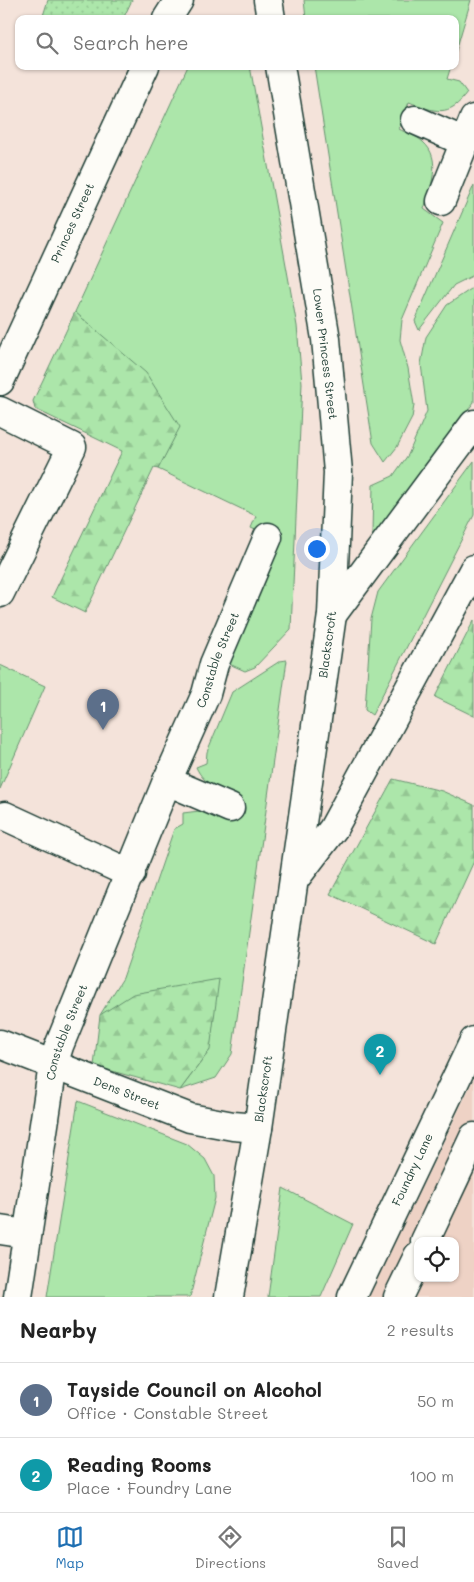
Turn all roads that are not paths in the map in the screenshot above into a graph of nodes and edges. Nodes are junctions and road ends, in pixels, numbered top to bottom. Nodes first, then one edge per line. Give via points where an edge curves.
1 (268, 0) edge
2 (270, 15) edge
3 (143, 70) edge
4 (281, 70) edge
5 (415, 120) dead end
6 (470, 130) edge
7 (441, 201) dead end
8 (0, 380) edge
9 (0, 411) edge
10 (474, 424) edge
11 (268, 537) dead end
12 (474, 569) edge
13 (4, 576) edge
14 (332, 615) junction
15 (167, 781) junction
16 (230, 808) dead end
17 (5, 816) dead end
18 (131, 874) junction
19 (294, 880) junction
20 (474, 1041) edge
21 (0, 1044) edge
22 (53, 1065) junction
23 (258, 1128) junction
24 (474, 1137) edge
25 (0, 1230) edge
26 (27, 1234) junction
27 (427, 1237) edge
28 (414, 1264) edge
29 (18, 1297) edge
30 (228, 1297) edge
31 (352, 1297) edge
32 (398, 1297) edge

1 - 2 street
3 - 8 street, Princes Street
4 - 14 street, Lower Princess Street via 328,358 338,472
5 - 6 street
6 - 7 street
9 - 13 street via 72,447
10 - 14 street, Blackscroft
11 - 15 street, Constable Street via 214,664 206,694
12 - 19 street, Blackscroft via 333,829
14 - 19 street, Blackscroft
15 - 16 street
15 - 18 street, Constable Street
17 - 18 street
18 - 22 street, Constable Street
19 - 23 street, Blackscroft
20 - 31 street, Foundry Lane
21 - 22 street, Dens Street
22 - 23 street, Dens Street via 190,1118
22 - 26 street, Constable Street
23 - 30 street, Blackscroft
24 - 27 street
25 - 26 street
26 - 29 street, Constable Street
28 - 32 street

